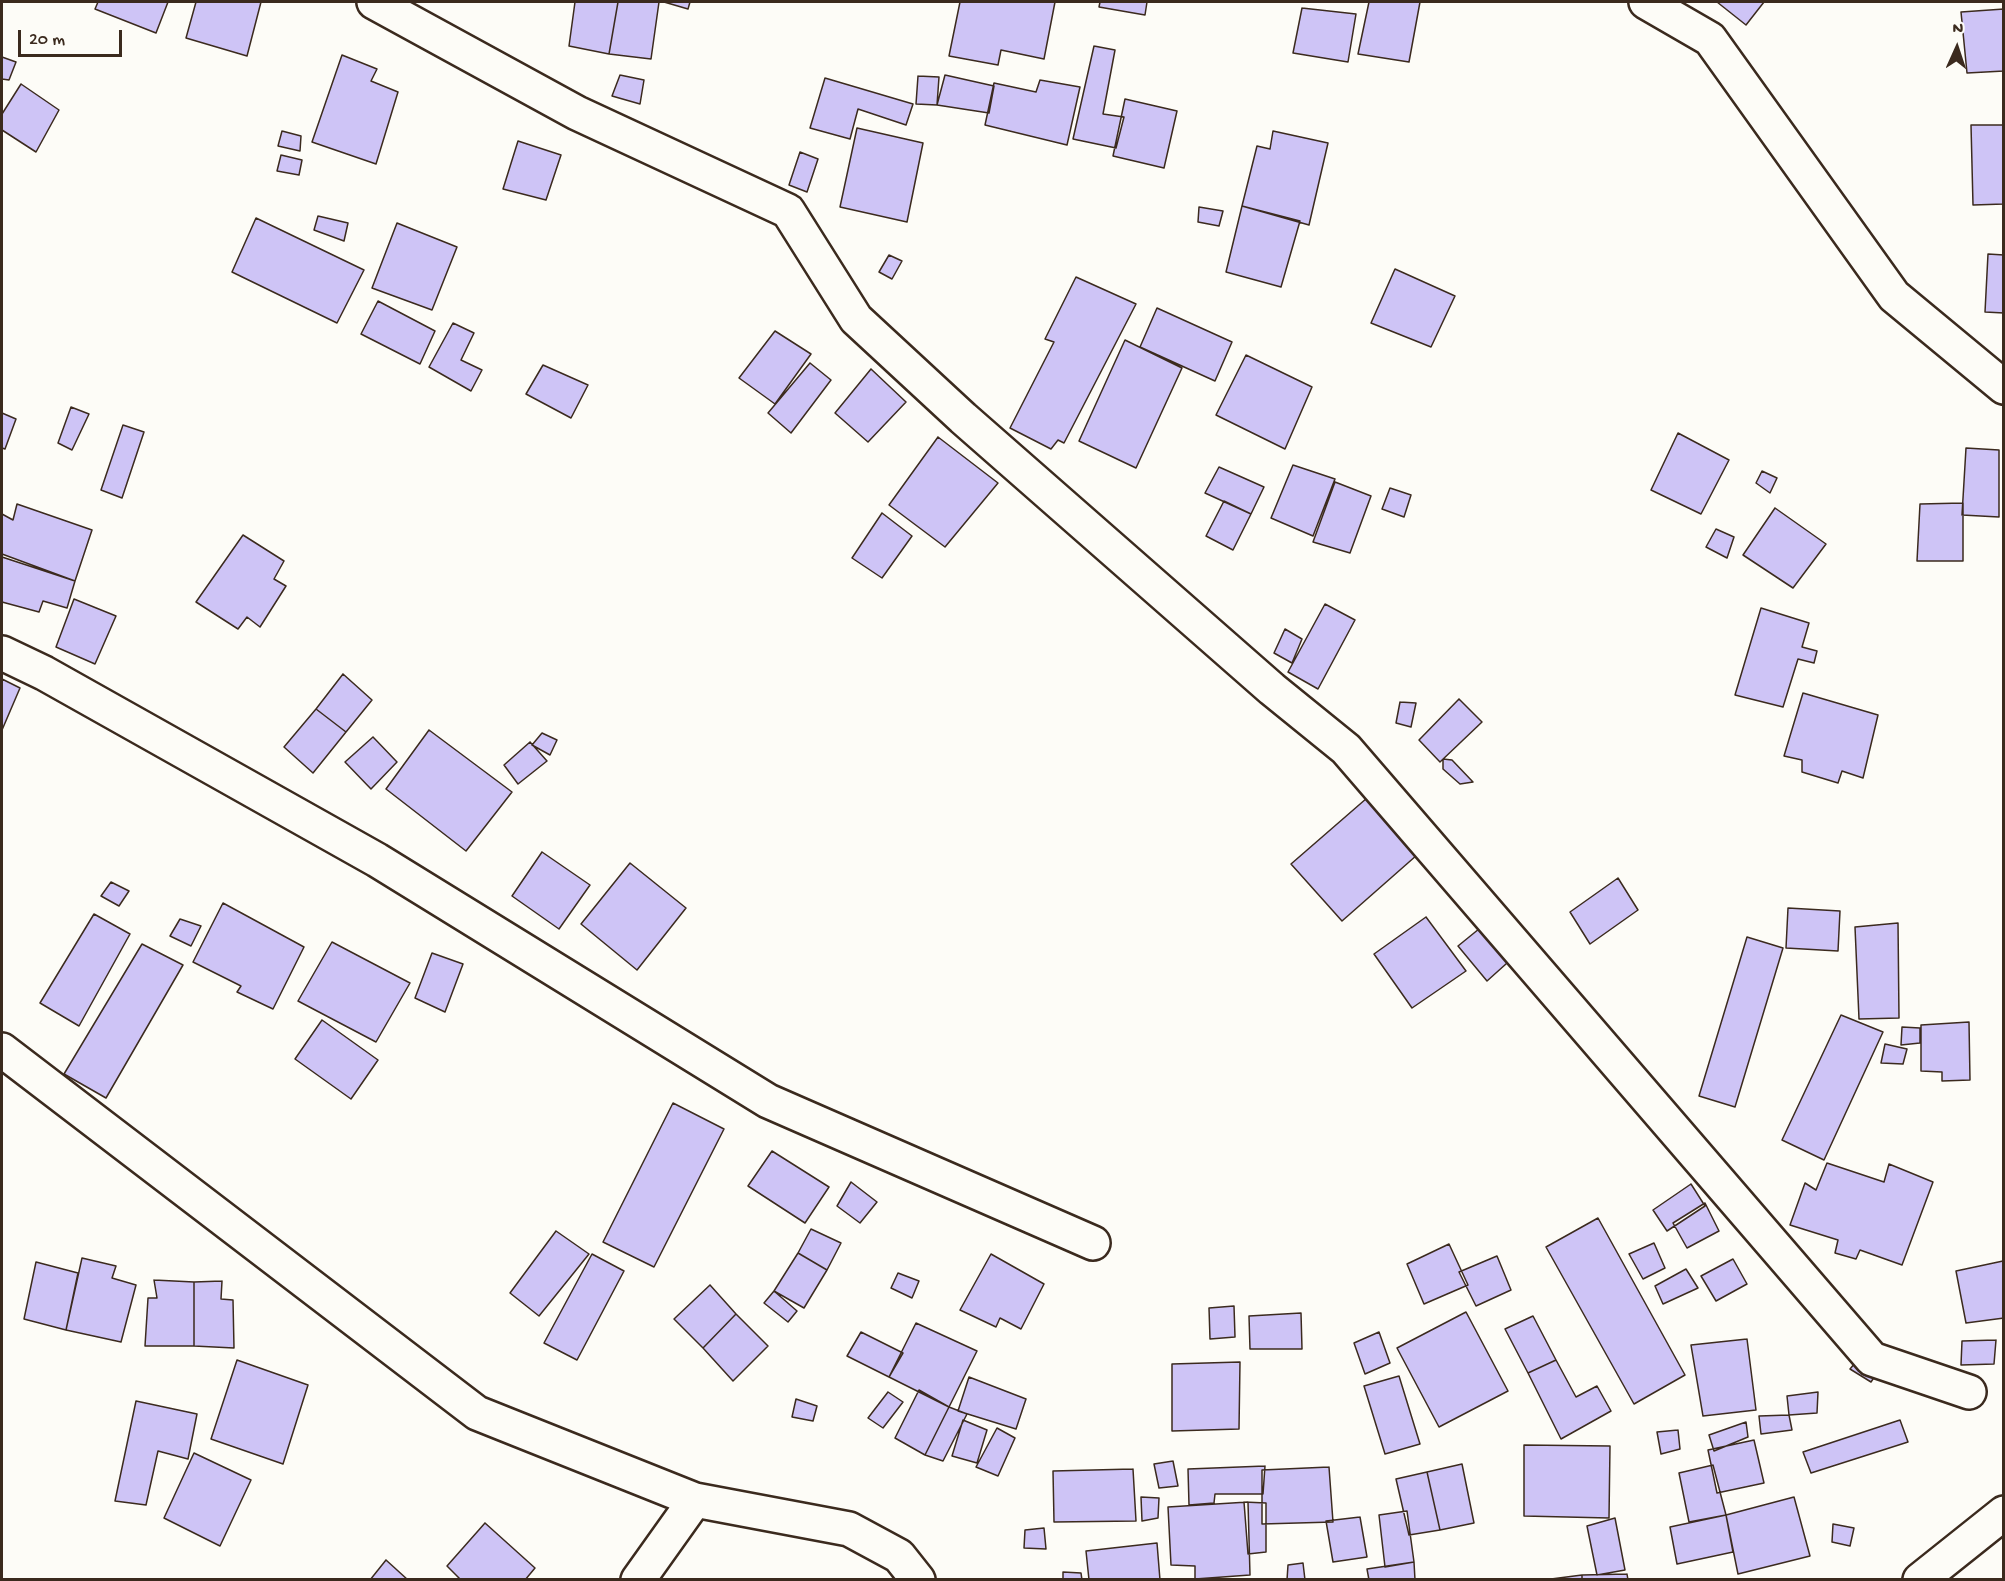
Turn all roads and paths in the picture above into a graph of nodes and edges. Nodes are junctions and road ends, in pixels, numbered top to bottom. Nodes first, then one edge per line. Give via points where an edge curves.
1 (374, 2) edge
2 (1646, 2) edge
3 (2004, 387) edge
4 (2, 653) edge
5 (2, 1050) edge
6 (1093, 1242) dead end
7 (1969, 1392) dead end
8 (695, 1500) junction
9 (2004, 1513) edge
10 (638, 1580) edge
11 (918, 1580) edge
12 (1920, 1580) edge

1 - 7 street via 577,113 788,211 856,319 1272,689 1346,749 1872,1359
2 - 3 street via 1710,39 1894,296
4 - 6 street via 377,860 768,1101
5 - 8 street via 477,1413
8 - 10 street
8 - 11 street via 849,1529 899,1556
9 - 12 street

